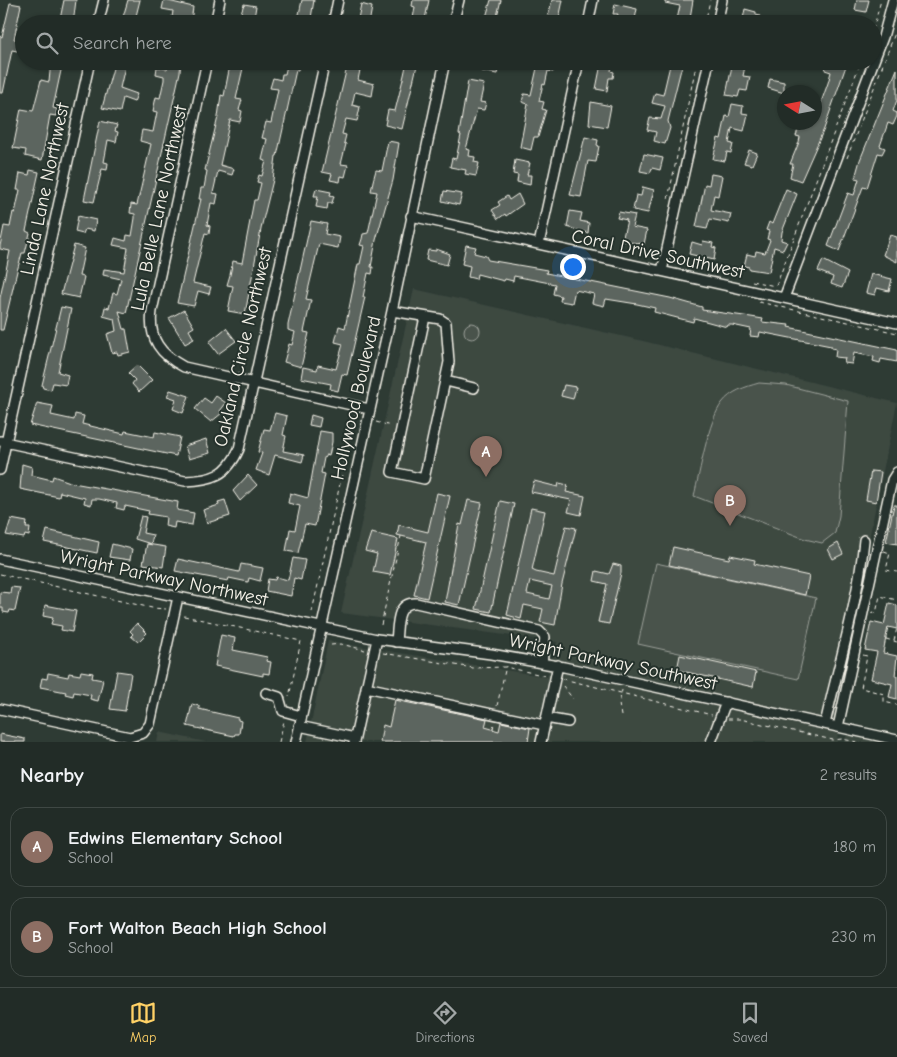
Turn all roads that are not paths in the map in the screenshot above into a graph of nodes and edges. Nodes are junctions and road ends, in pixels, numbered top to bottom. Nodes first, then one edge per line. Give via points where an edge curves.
1 (104, 0) edge
2 (220, 0) edge
3 (338, 0) edge
4 (458, 0) edge
5 (593, 0) edge
6 (722, 0) edge
7 (894, 0) edge
8 (100, 15) edge
9 (217, 15) edge
10 (335, 15) edge
11 (455, 15) edge
12 (590, 15) edge
13 (719, 15) edge
14 (882, 40) edge
15 (88, 70) edge
16 (205, 70) edge
17 (323, 70) edge
18 (443, 70) edge
19 (577, 70) edge
20 (707, 70) edge
21 (870, 70) edge
22 (411, 216) junction
23 (539, 244) junction
24 (662, 271) junction
25 (784, 298) junction
26 (392, 311) junction
27 (425, 317) junction
28 (897, 323) edge
29 (446, 381) junction
30 (254, 383) junction
31 (474, 388) dead end
32 (369, 409) junction
33 (3, 442) edge
34 (0, 470) edge
35 (897, 472) edge
36 (864, 540) dead end
37 (0, 559) edge
38 (178, 598) junction
39 (321, 628) junction
40 (377, 639) junction
41 (396, 642) junction
42 (542, 663) junction
43 (558, 666) junction
44 (366, 687) junction
45 (266, 693) dead end
46 (726, 702) junction
47 (0, 709) edge
48 (302, 716) junction
49 (545, 721) junction
50 (568, 722) dead end
51 (825, 724) junction
52 (299, 726) junction
53 (838, 727) junction
54 (354, 740) edge
55 (897, 740) edge
56 (296, 742) edge
57 (541, 742) edge
58 (711, 742) edge

1 - 8 street
2 - 9 street
3 - 10 street
4 - 11 street
5 - 12 street
6 - 13 street
7 - 14 street
15 - 33 street, Linda Lane Northwest
16 - 30 street, Lula Belle Lane Northwest via 152,311 151,329 156,344 168,359 184,368
17 - 30 street, Oakland Circle Northwest
18 - 22 street, Hollywood Boulevard
19 - 23 street
20 - 24 street
21 - 25 street
22 - 23 street, Coral Drive Southwest
22 - 26 street, Hollywood Boulevard
23 - 24 street, Coral Drive Southwest
24 - 25 street, Coral Drive Southwest
25 - 28 street, Coral Drive Southwest
26 - 27 street
26 - 32 street, Hollywood Boulevard
27 - 29 street via 446,323 449,362
27 - 29 street via 392,472 424,479
29 - 31 street
30 - 32 street, Lula Belle Lane Northwest
30 - 33 street, Oakland Circle Northwest via 235,458 219,475 204,480 185,480
32 - 39 street, Hollywood Boulevard
33 - 34 street, Linda Lane Northwest
35 - 53 street via 890,489
36 - 51 street via 860,579
37 - 38 street, Wright Parkway Northwest
38 - 39 street, Wright Parkway Northwest
38 - 47 street via 150,724 143,733 130,736
39 - 40 street, Wright Parkway Southwest
39 - 48 street, Hollywood Boulevard
40 - 41 street, Wright Parkway Southwest
40 - 44 street
41 - 42 street, Wright Parkway Southwest
41 - 42 street via 403,605 416,603 540,631 545,637
42 - 43 street, Wright Parkway Southwest
43 - 46 street, Wright Parkway Southwest
43 - 49 street via 558,681
44 - 49 street via 496,715
44 - 54 street
45 - 48 street via 279,697 283,711
46 - 51 street, Wright Parkway Southwest
46 - 58 street
48 - 52 street, Hollywood Boulevard
49 - 50 street
49 - 57 street
51 - 53 street, Wright Parkway Southwest
52 - 54 street
52 - 56 street, Hollywood Boulevard
53 - 55 street, Wright Parkway Southwest

